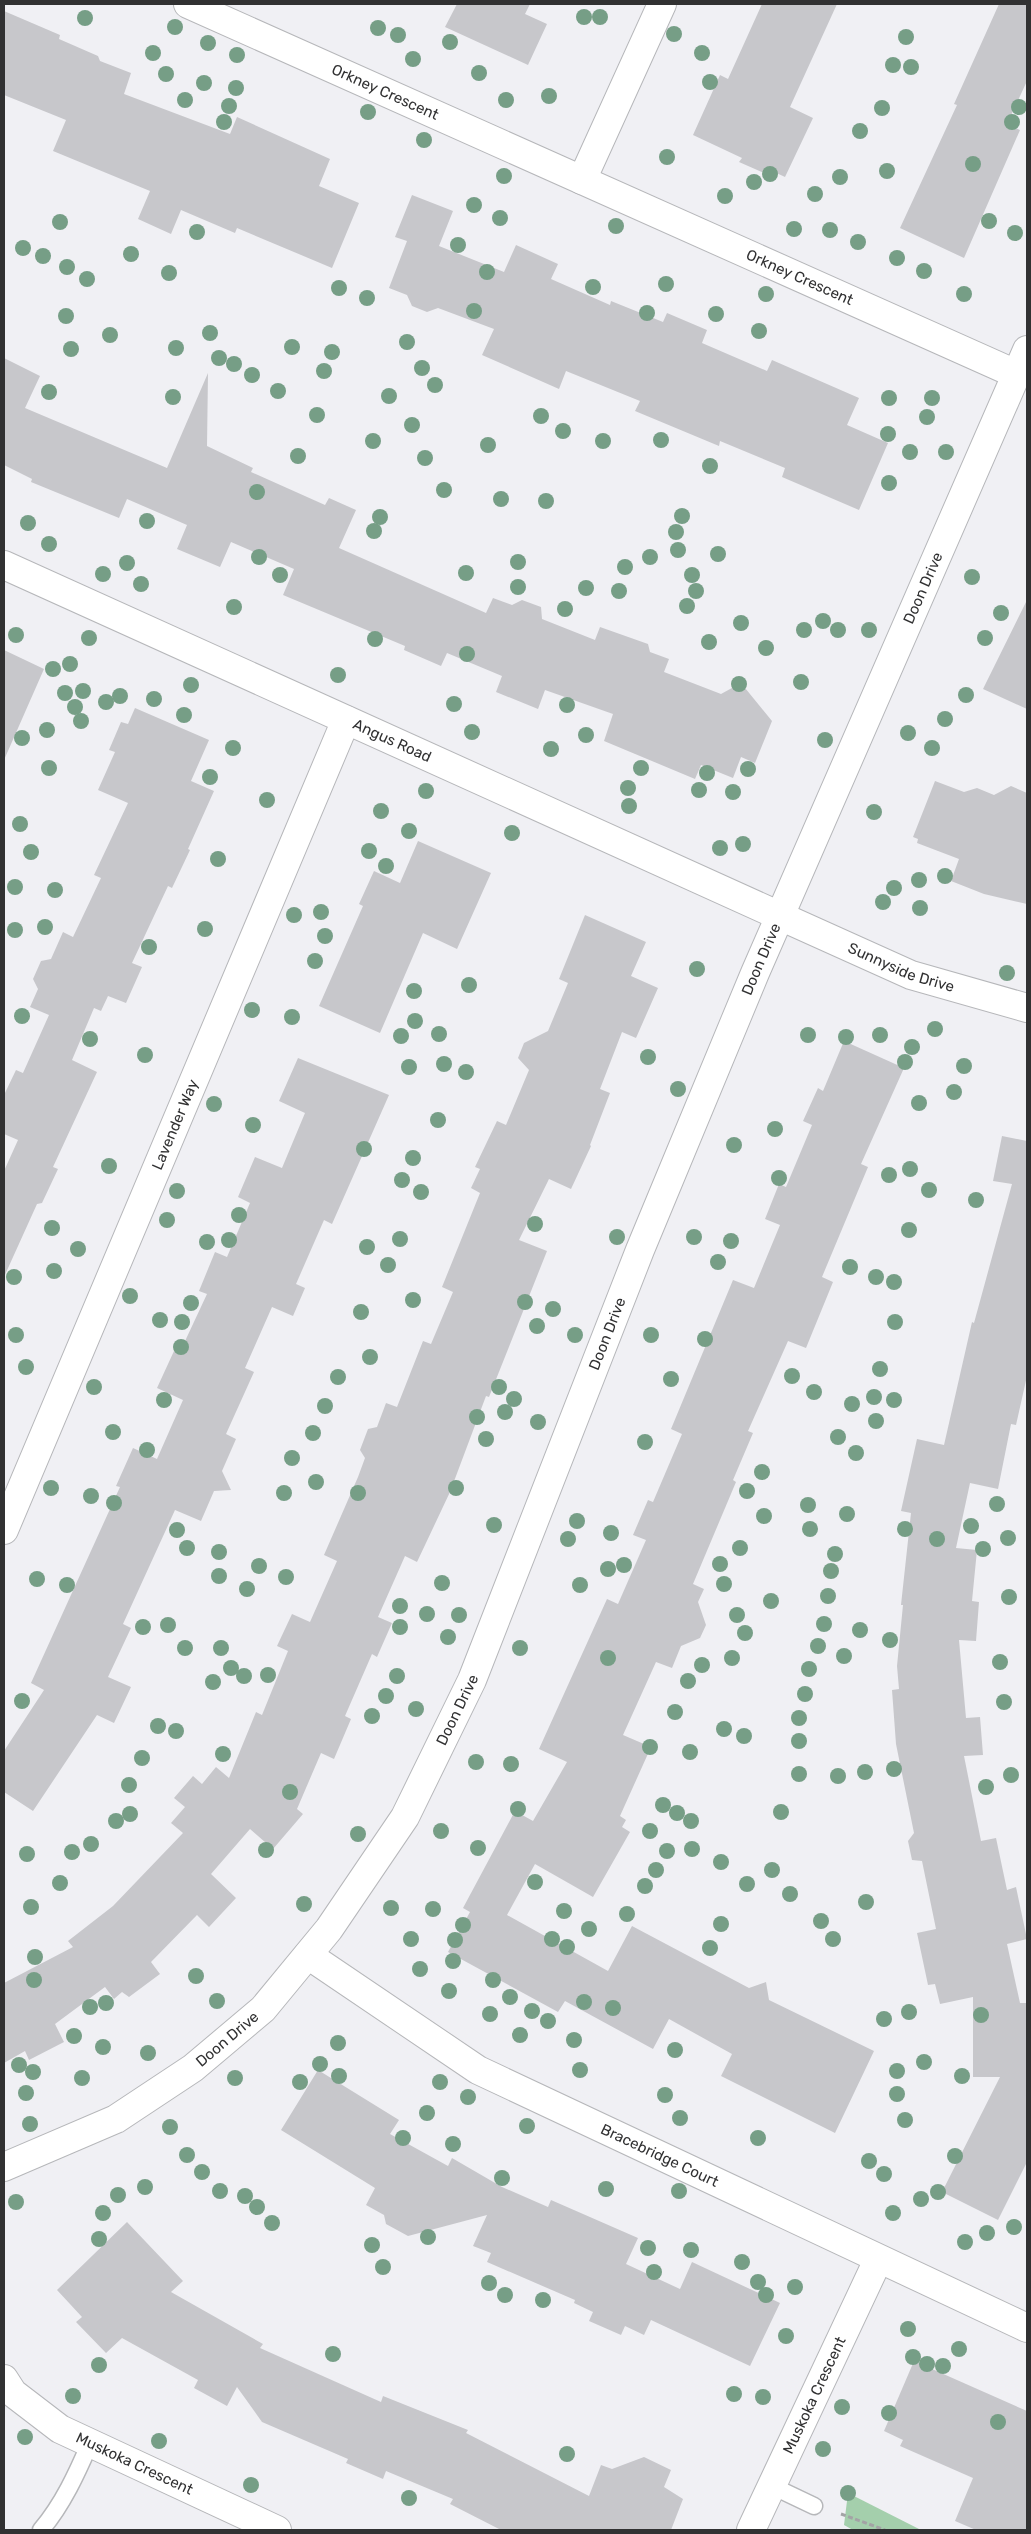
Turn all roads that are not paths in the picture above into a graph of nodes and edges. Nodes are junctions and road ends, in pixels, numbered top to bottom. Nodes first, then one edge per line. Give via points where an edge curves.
1 (188, 4) edge
2 (662, 4) edge
3 (582, 180) junction
4 (1022, 362) edge
5 (4, 565) edge
6 (346, 720) junction
7 (780, 916) junction
8 (1027, 1008) edge
9 (4, 1530) edge
10 (308, 1955) junction
11 (4, 2167) edge
12 (878, 2260) junction
13 (1027, 2328) edge
14 (4, 2379) edge
15 (90, 2443) junction
16 (772, 2486) junction
17 (814, 2506) road end
18 (41, 2530) edge
19 (277, 2530) edge
20 (752, 2530) edge

1 - 3 street, Orkney Crescent
2 - 3 street
3 - 4 street, Orkney Crescent
4 - 7 street, Doon Drive
5 - 6 street, Angus Road
6 - 7 street, Angus Road
6 - 9 street, Lavender Way
7 - 8 street, Sunnyside Drive via 911,975
7 - 10 street, Doon Drive via 640,1250 472,1680 405,1816
10 - 11 street, Doon Drive via 263,2009 194,2068 116,2119
10 - 12 street, Bracebridge Court via 478,2070
12 - 13 street, Bracebridge Court
12 - 16 street, Muskoka Crescent
14 - 15 street, Muskoka Crescent via 13,2392 60,2429
15 - 18 lane via 74,2479
15 - 19 street, Muskoka Crescent
16 - 17 lane
16 - 20 street, Muskoka Crescent

